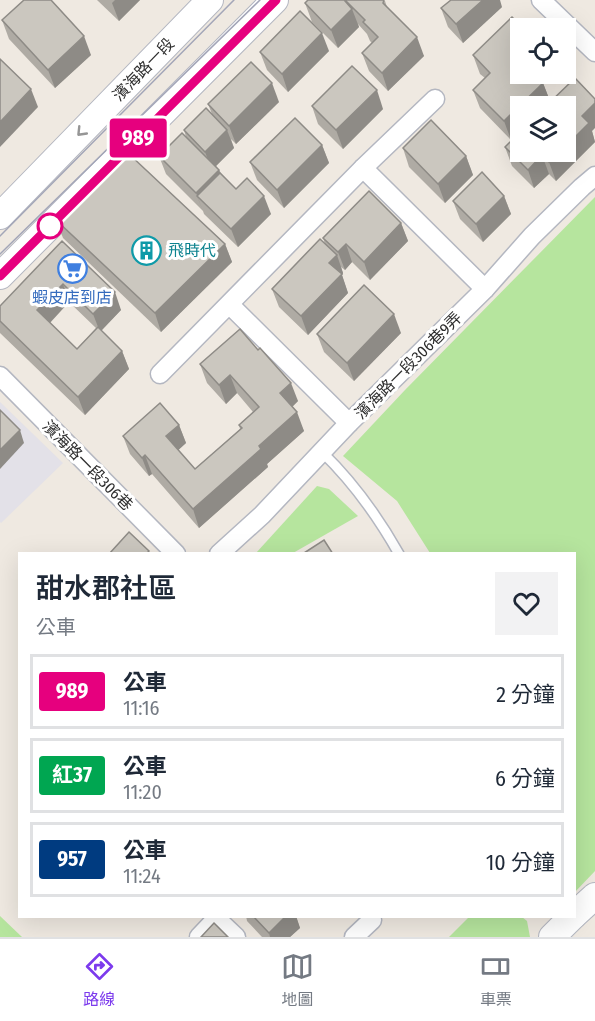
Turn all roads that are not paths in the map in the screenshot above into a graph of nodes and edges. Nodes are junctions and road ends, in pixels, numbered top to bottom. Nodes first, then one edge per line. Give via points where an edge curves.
1 (210, 0) edge
2 (276, 0) edge
3 (541, 0) edge
4 (595, 52) edge
5 (435, 99) dead end
6 (363, 168) junction
7 (595, 176) edge
8 (0, 216) edge
9 (0, 276) edge
10 (485, 289) junction
11 (230, 305) junction
12 (160, 374) dead end
13 (0, 376) edge
14 (349, 423) junction
15 (322, 452) junction
16 (174, 552) edge
17 (221, 552) edge
18 (398, 552) edge
19 (595, 896) edge
20 (576, 913) edge
21 (218, 918) edge
22 (372, 920) dead end
23 (199, 937) edge
24 (236, 937) edge
25 (354, 937) edge

1 -> 8 street, 濱海路一段
2 - 9 street
3 - 4 street
5 - 6 street
6 - 10 street
6 - 11 street
7 - 10 street, 濱海路一段306巷9弄 via 532,236
10 - 14 street, 濱海路一段306巷9弄
11 - 12 street
11 - 14 street
13 - 16 street, 濱海路一段306巷
14 - 15 street, 濱海路一段306巷9弄
15 - 17 street, 濱海路一段306巷9弄
15 - 18 lane via 344,473
19 - 20 street
21 - 23 street
21 - 24 street
22 - 25 street

